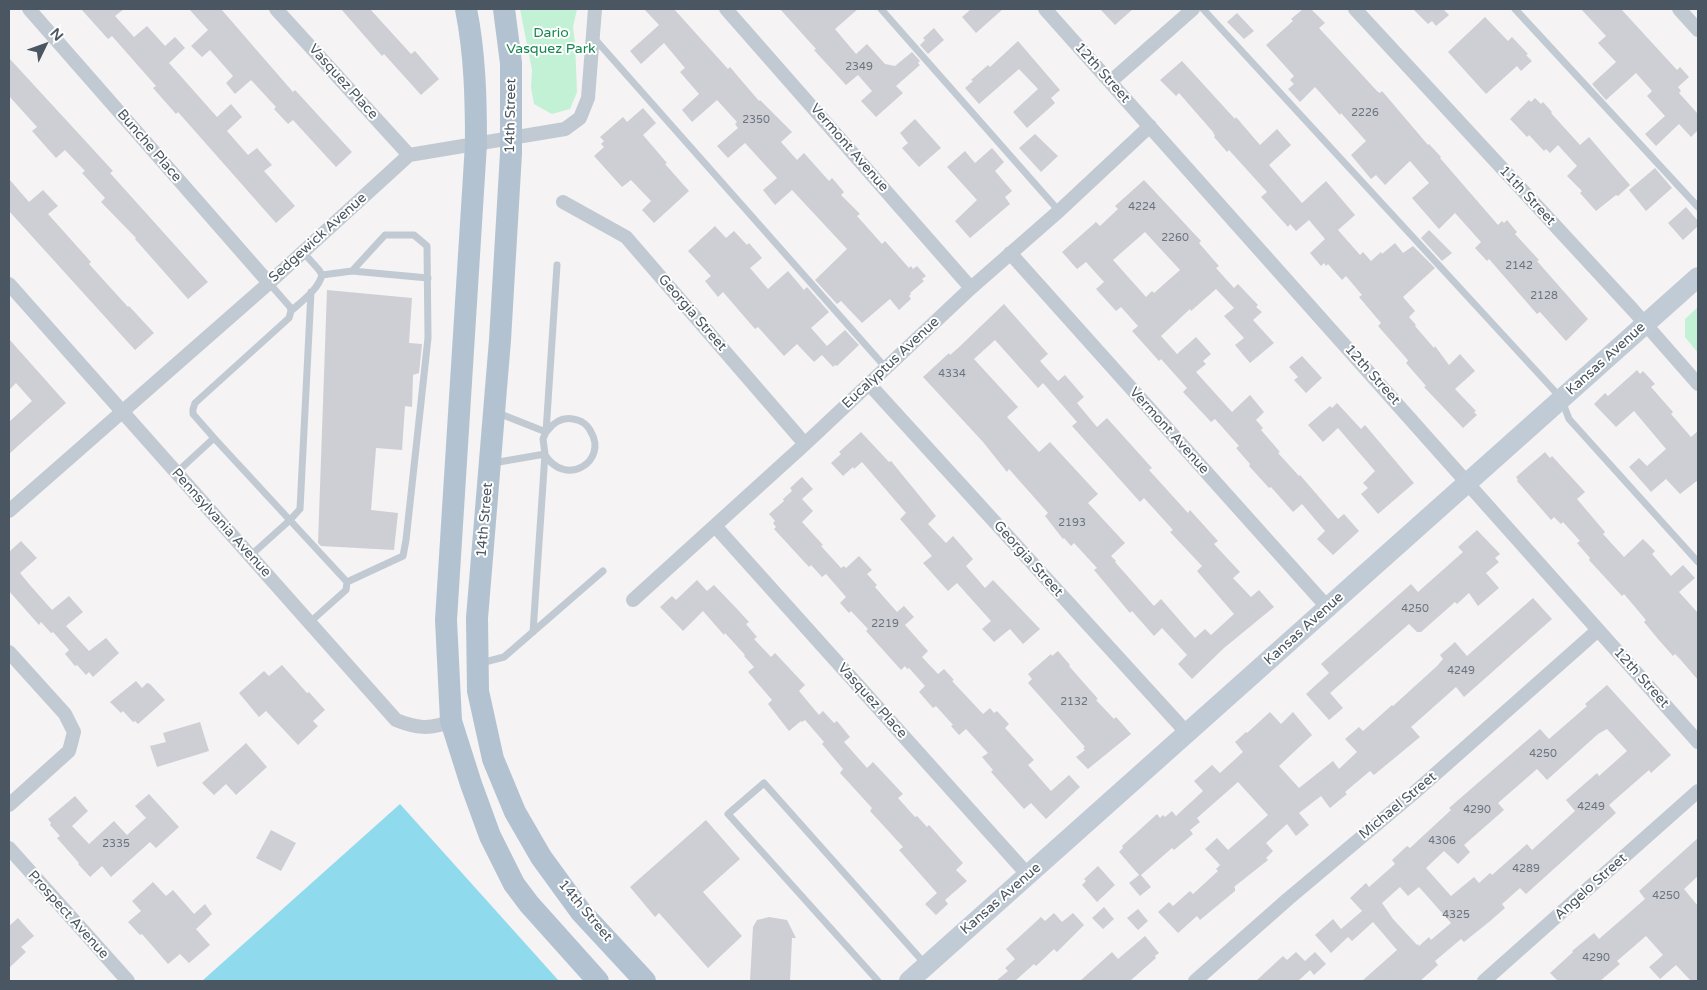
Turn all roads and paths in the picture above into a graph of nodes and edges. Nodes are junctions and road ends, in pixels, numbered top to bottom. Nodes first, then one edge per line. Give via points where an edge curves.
1 (29, 9) edge
2 (276, 9) edge
3 (466, 9) edge
4 (504, 9) edge
5 (594, 9) edge
6 (726, 9) edge
7 (881, 9) edge
8 (1045, 9) edge
9 (1193, 9) edge
10 (1203, 9) edge
11 (1355, 9) edge
12 (1515, 9) edge
13 (1679, 9) edge
14 (1698, 30) edge
15 (592, 36) junction
16 (1110, 82) junction
17 (1150, 126) junction
18 (512, 137) junction
19 (476, 144) junction
20 (409, 155) junction
21 (563, 202) dead end
22 (1698, 207) edge
23 (1059, 210) junction
24 (302, 252) junction
25 (1010, 253) junction
26 (557, 265) dead end
27 (352, 271) junction
28 (322, 275) junction
29 (1698, 277) edge
30 (428, 278) junction
31 (269, 283) junction
32 (9, 284) edge
33 (972, 288) junction
34 (311, 292) junction
35 (290, 314) junction
36 (1645, 324) junction
37 (886, 368) junction
38 (869, 384) junction
39 (1698, 384) edge
40 (1561, 398) junction
41 (494, 411) junction
42 (122, 412) junction
43 (546, 432) junction
44 (214, 438) junction
45 (805, 444) junction
46 (545, 454) junction
47 (490, 464) junction
48 (176, 473) junction
49 (1467, 482) junction
50 (9, 511) edge
51 (290, 520) junction
52 (715, 526) junction
53 (250, 556) junction
54 (1698, 562) edge
55 (603, 571) dead end
56 (347, 582) junction
57 (634, 600) dead end
58 (1328, 608) junction
59 (309, 623) junction
60 (1598, 630) junction
61 (533, 632) junction
62 (9, 652) edge
63 (478, 663) junction
64 (451, 721) junction
65 (1187, 733) junction
66 (1698, 742) edge
67 (1698, 791) edge
68 (9, 805) edge
69 (9, 848) edge
70 (1028, 875) junction
71 (927, 965) junction
72 (128, 981) edge
73 (598, 981) edge
74 (645, 981) edge
75 (878, 981) edge
76 (909, 981) edge
77 (1196, 981) edge
78 (1484, 981) edge

1 - 31 street, Bunche Place
2 - 20 street, Vasquez Place
3 - 19 main road via 476,84
4 - 18 main road, 14th Street via 511,63
5 - 15 street
6 - 33 street, Vermont Avenue
7 - 23 lane
8 - 16 street, 12th Street
9 - 16 street
10 - 40 lane
11 - 36 street, 11th Street
12 - 22 lane
13 - 14 street
15 - 18 street via 588,98 580,118 565,129
15 - 37 lane
16 - 17 street, 12th Street
17 - 23 street, Eucalyptus Avenue
17 - 49 street, 12th Street
18 - 19 street
18 - 41 main road, 14th Street
19 - 20 street
19 - 64 main road via 446,620
20 - 24 street, Sedgewick Avenue
21 - 45 street, Georgia Street via 626,237
23 - 25 street, Eucalyptus Avenue
24 - 28 lane
24 - 31 street, Sedgewick Avenue
25 - 33 street, Eucalyptus Avenue
25 - 58 street, Vermont Avenue
26 - 43 lane
27 - 28 lane
27 - 30 lane
27 - 30 lane via 385,236 414,235 428,246
28 - 34 lane
29 - 36 street, Kansas Avenue
30 - 56 lane via 428,338 403,556
31 - 35 lane via 290,307
31 - 42 street, Sedgewick Avenue
32 - 42 street, Pennsylvania Avenue
33 - 37 street, Eucalyptus Avenue
34 - 35 lane
34 - 51 lane via 300,509
35 - 44 lane via 195,403 193,414
36 - 39 street, 11th Street
36 - 40 street, Kansas Avenue
37 - 38 street, Eucalyptus Avenue
38 - 45 street, Eucalyptus Avenue
38 - 65 street, Georgia Street
40 - 49 street, Kansas Avenue
40 - 54 lane via 1569,420
41 - 43 lane
41 - 47 main road, 14th Street
42 - 48 street, Pennsylvania Avenue
42 - 50 street, Sedgewick Avenue
43 - 46 lane
43 - 46 lane via 559,420 576,419 590,429 595,446 589,462 573,470 556,467
44 - 48 lane
44 - 51 lane
45 - 52 street, Eucalyptus Avenue
46 - 47 lane
46 - 61 lane
47 - 63 main road, 14th Street via 477,618
48 - 53 street, Pennsylvania Avenue
49 - 58 street, Kansas Avenue
49 - 60 street, 12th Street
51 - 53 lane
51 - 56 lane
52 - 57 street, Eucalyptus Avenue
52 - 70 street, Vasquez Place
53 - 59 street, Pennsylvania Avenue
55 - 61 lane
56 - 59 lane via 346,590
58 - 65 street, Kansas Avenue
59 - 64 street, Pennsylvania Avenue via 396,720 414,727 440,726
60 - 66 street, 12th Street
60 - 77 street, Michael Street
61 - 63 lane via 504,657
62 - 68 street via 65,714 74,732 69,751
63 - 74 main road, 14th Street via 478,691 493,759 515,812 541,857 581,912
64 - 73 main road via 490,836 514,884
65 - 70 street, Kansas Avenue
67 - 78 street, Angelo Street
69 - 72 street, Prospect Avenue
70 - 71 street, Kansas Avenue
71 - 75 lane via 764,783 728,814
71 - 76 street, Kansas Avenue

